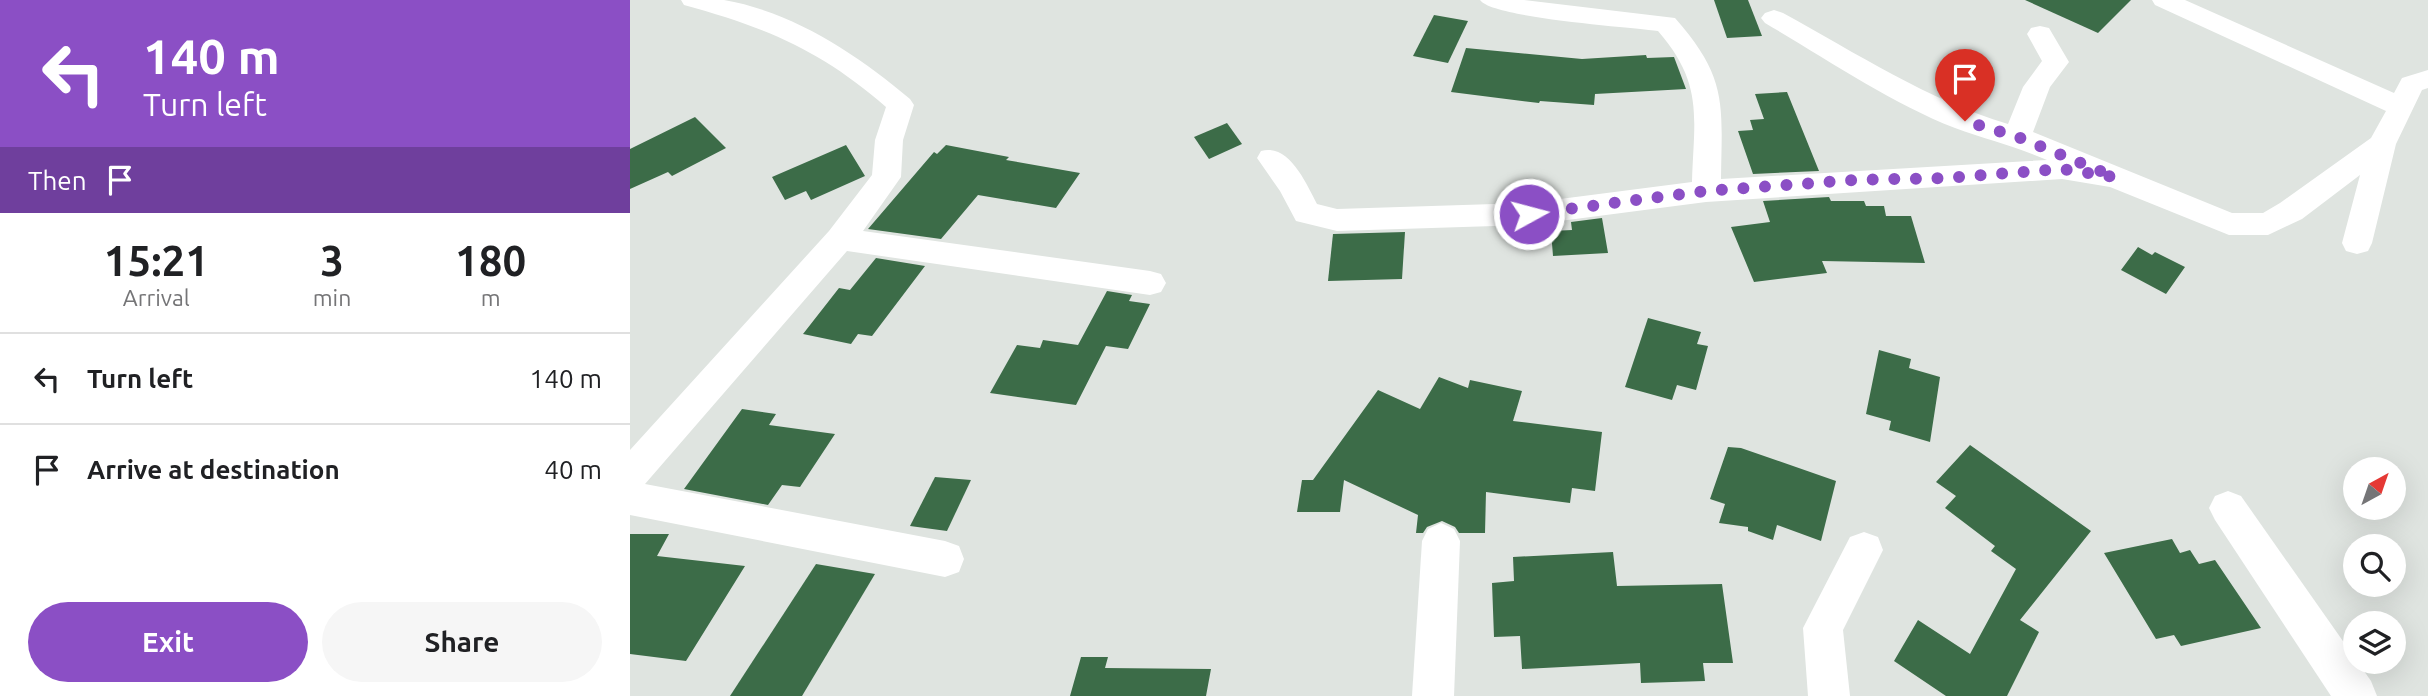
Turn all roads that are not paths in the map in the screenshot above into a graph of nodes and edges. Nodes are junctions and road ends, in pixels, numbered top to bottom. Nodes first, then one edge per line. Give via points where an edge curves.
1 (693, 0) edge
2 (1492, 0) edge
3 (2164, 0) edge
4 (1774, 18) dead end
5 (2040, 34) dead end
6 (2428, 79) edge
7 (2402, 107) junction
8 (2018, 137) junction
9 (2382, 144) junction
10 (1271, 158) dead end
11 (2115, 177) junction
12 (1706, 191) junction
13 (840, 239) junction
14 (2357, 243) dead end
15 (1150, 283) dead end
16 (630, 475) edge
17 (630, 498) edge
18 (2228, 508) dead end
19 (1441, 541) dead end
20 (1864, 550) dead end
21 (945, 559) dead end
22 (1433, 696) edge
23 (1829, 696) edge
24 (2356, 696) edge

1 - 13 street via 762,19 813,43 900,105 889,140 886,177
2 - 12 street via 1667,24 1702,78 1707,120
3 - 7 street
4 - 8 street via 1920,100 1965,121
5 - 8 street via 2056,62 2031,94
6 - 7 street via 2411,84
7 - 9 street
8 - 11 street
9 - 11 street via 2268,224 2229,224
9 - 14 street
10 - 12 street via 1307,213 1337,220 1529,214
11 - 12 street via 2062,169
13 - 15 street
13 - 16 street
17 - 21 street
18 - 24 street
19 - 22 street
20 - 23 street via 1823,628

